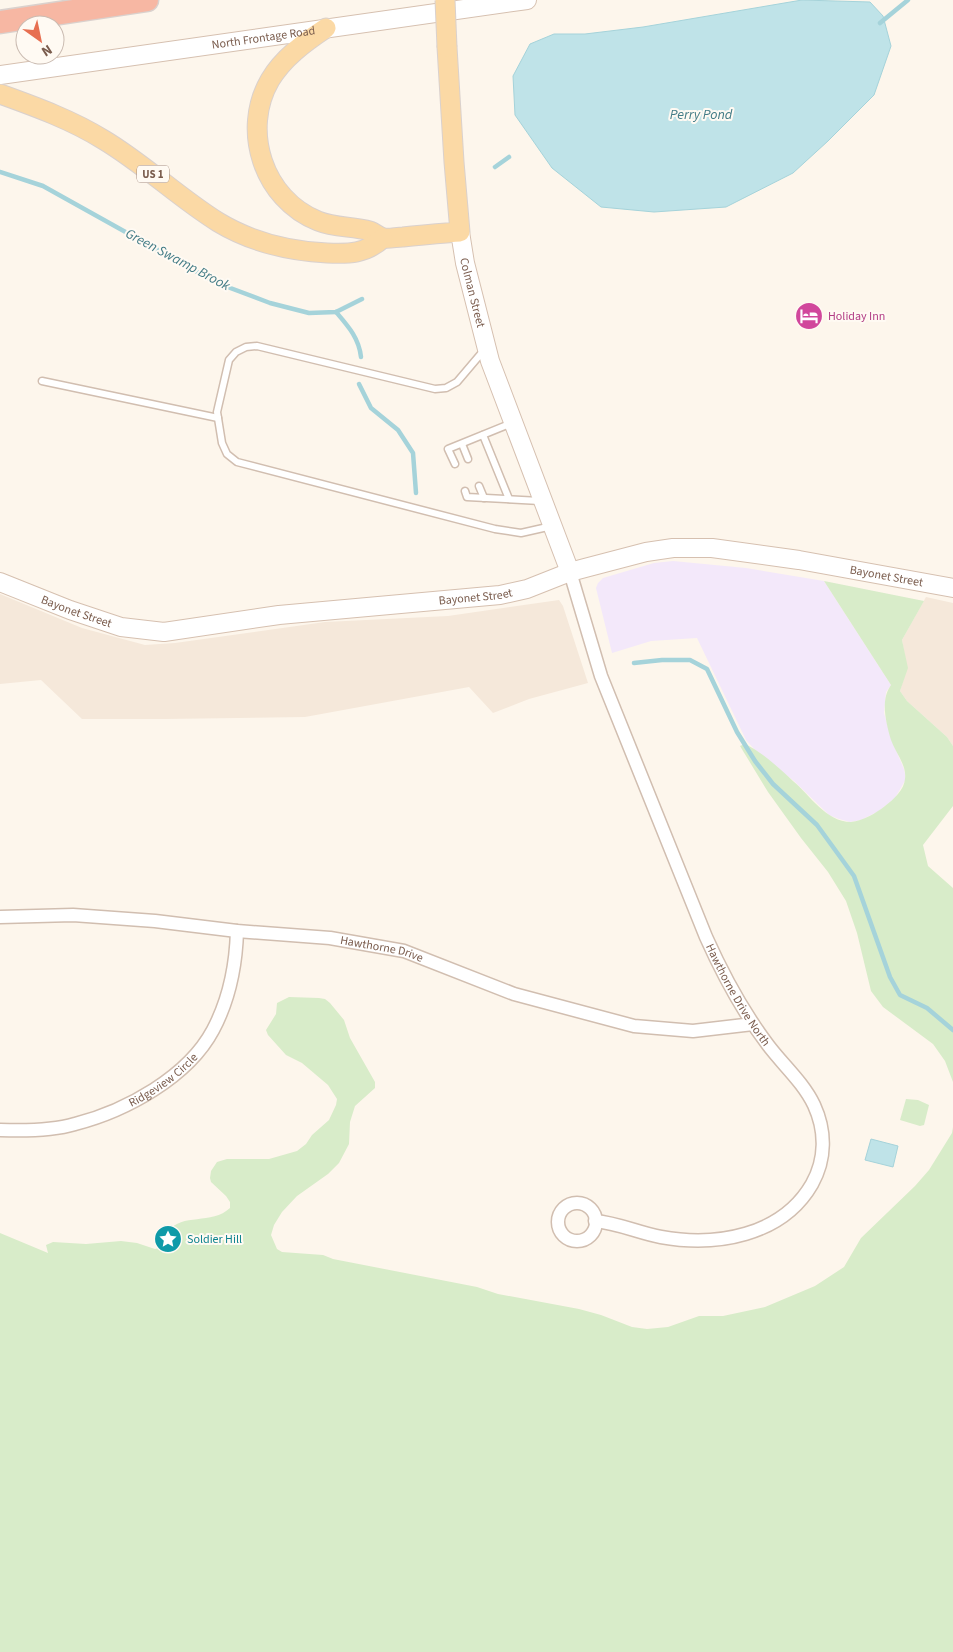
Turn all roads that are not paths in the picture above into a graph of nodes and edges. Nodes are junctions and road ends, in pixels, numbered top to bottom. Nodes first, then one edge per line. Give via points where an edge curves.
1 (147, 0) edge
2 (445, 0) edge
3 (526, 0) edge
4 (0, 22) edge
5 (326, 28) junction
6 (0, 75) edge
7 (0, 94) edge
8 (460, 232) junction
9 (383, 238) junction
10 (486, 348) junction
11 (42, 382) dead end
12 (218, 418) junction
13 (513, 423) junction
14 (483, 435) junction
15 (462, 444) junction
16 (468, 459) dead end
17 (454, 464) dead end
18 (479, 486) dead end
19 (465, 491) dead end
20 (484, 498) junction
21 (509, 499) junction
22 (544, 501) junction
23 (554, 526) junction
24 (570, 572) junction
25 (0, 582) edge
26 (953, 588) edge
27 (0, 917) edge
28 (237, 931) junction
29 (752, 1024) junction
30 (0, 1130) edge
31 (595, 1221) dead end

1 - 4 highway
2 - 8 main road, Colman Street, bridge
3 - 5 street, North Frontage Road
5 - 6 street, North Frontage Road
5 - 9 main road via 286,60 269,82 258,116 259,152 272,183 301,212 322,222 371,232
7 - 9 main road, US 1 via 56,115 104,140 219,222 267,244 294,250 359,252
8 - 9 main road, US 1
8 - 10 street, Colman Street
10 - 12 lane via 457,382 435,389 257,346 246,347 229,360
10 - 13 street, Colman Street
11 - 12 lane
12 - 23 lane via 222,443 227,454 237,462 495,529 521,533
13 - 14 lane
13 - 22 street, Colman Street
14 - 15 lane
14 - 21 lane
15 - 16 lane
15 - 17 lane via 448,449
18 - 20 lane
19 - 20 lane via 467,497
20 - 21 lane
21 - 22 lane
22 - 23 street, Colman Street
23 - 24 street, Colman Street
24 - 25 street, Bayonet Street via 527,589 500,595 280,615 164,632 121,627
24 - 26 street, Bayonet Street via 646,552 712,548 819,563
24 - 29 street, Hawthorne Drive North via 601,676 696,914 721,970
27 - 28 street, Hawthorne Drive via 73,915
28 - 29 street, Hawthorne Drive via 330,938 404,951 514,994 634,1026 693,1031
28 - 30 street, Ridgeview Circle via 228,993 213,1030 190,1062 160,1086 117,1110 75,1124 28,1132
29 - 31 street, Hawthorne Drive North via 807,1092 820,1120 821,1160 800,1201 783,1217 764,1228 712,1240 663,1238

